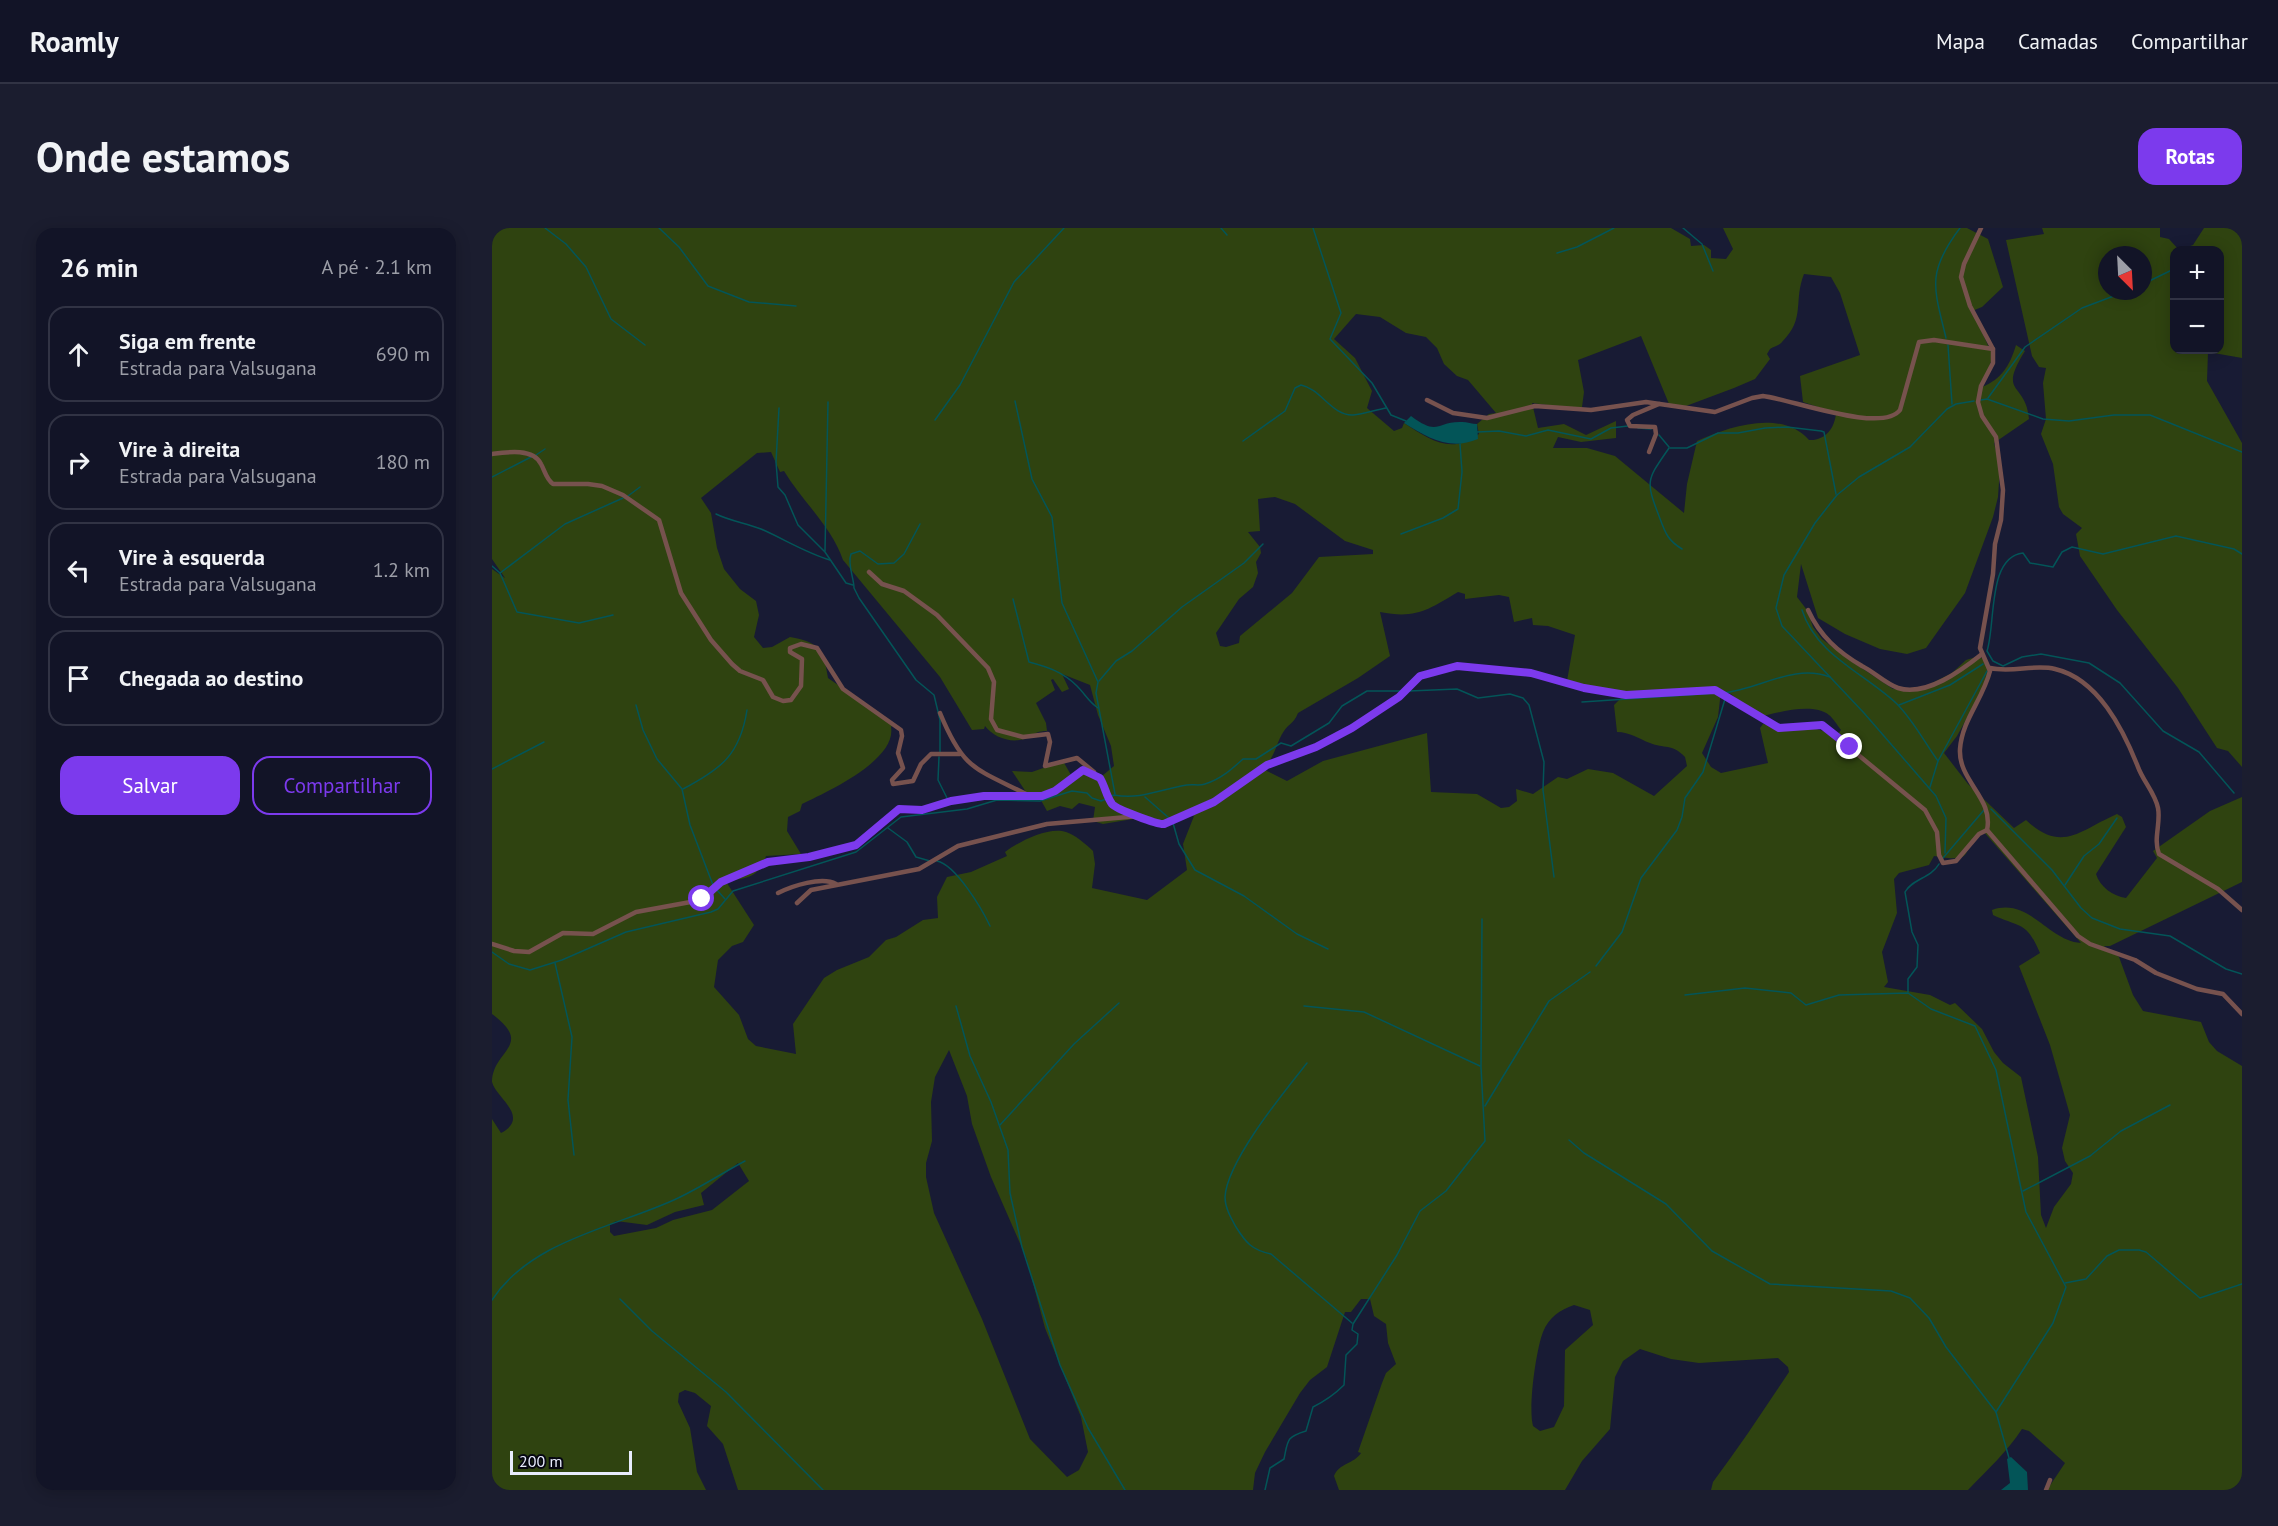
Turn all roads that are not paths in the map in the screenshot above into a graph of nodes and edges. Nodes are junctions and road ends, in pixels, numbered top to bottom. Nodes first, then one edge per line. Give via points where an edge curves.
1 (1981, 228) edge
2 (1993, 349) junction
3 (1427, 400) dead end
4 (1659, 404) junction
5 (1649, 452) dead end
6 (492, 454) edge
7 (869, 572) dead end
8 (1808, 610) dead end
9 (1982, 654) junction
10 (1990, 668) junction
11 (940, 713) dead end
12 (960, 754) junction
13 (1096, 774) junction
14 (1028, 795) junction
15 (1141, 816) junction
16 (1987, 830) junction
17 (836, 884) junction
18 (778, 893) dead end
19 (797, 903) dead end
20 (2242, 910) edge
21 (492, 944) edge
22 (2242, 1014) edge
23 (2050, 1480) dead end
24 (2046, 1490) edge

1 - 2 street via 1961,277 1970,306
2 - 4 street via 1934,340 1919,342 1900,410 1886,418 1848,416 1763,396 1715,412
2 - 9 street via 1993,363 1978,402 1996,437 2003,505
3 - 4 street via 1453,413 1487,417 1535,406 1591,410 1636,403
4 - 5 street via 1627,420 1630,426 1655,427
6 - 12 street via 533,455 553,484 602,486 623,495 659,520 686,603 732,664 763,680 772,697 791,700 801,686 802,659 790,648 801,644 817,648 843,689 900,730 898,753 903,768 893,784 913,781 931,754
7 - 13 street via 882,584 904,591 937,615 988,668 994,682 991,719 997,730 1023,737 1048,734 1045,766 1077,758
8 - 9 street via 1836,648 1899,689 1950,677
9 - 10 street
10 - 16 street via 1964,728 1960,750 1964,770 1989,813
10 - 20 street via 2054,669 2091,688 2121,728 2155,798 2158,854 2218,889
11 - 12 street
12 - 14 street via 977,769
13 - 14 street via 1083,770 1050,793
13 - 15 street via 1114,806
14 - 21 street via 984,796 922,810 899,809 856,845 768,862 721,882 696,901 636,912 593,934 563,933 529,952
15 - 16 street via 1160,825 1199,810 1267,765 1316,747 1352,728 1399,697 1420,676 1473,666 1531,673 1626,695 1718,691 1779,728 1818,724 1825,727 1925,810 1937,832 1942,863 1952,863 1961,857
15 - 17 street via 1020,830 957,846 919,869
16 - 22 street via 2078,936 2156,973 2197,989 2223,994
17 - 18 street via 815,883
17 - 19 street via 811,890
23 - 24 street

